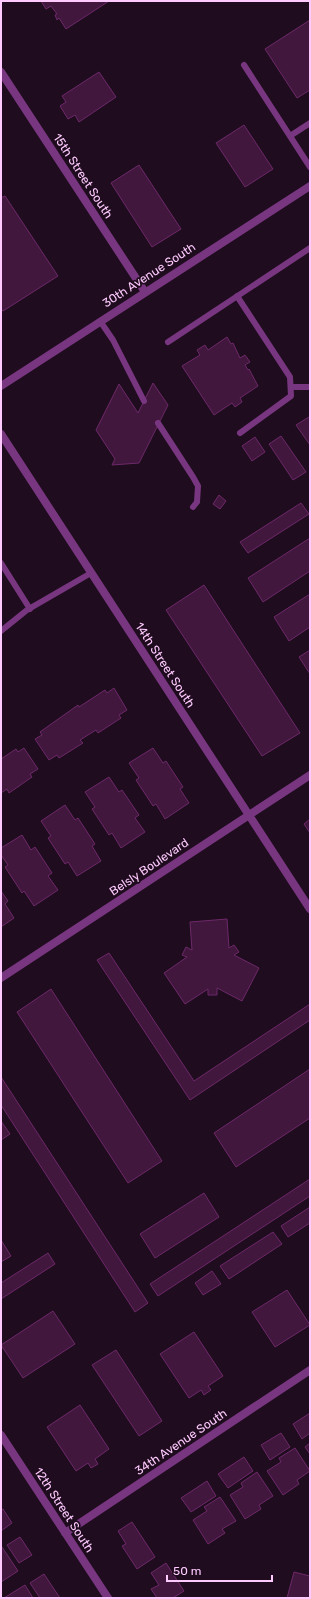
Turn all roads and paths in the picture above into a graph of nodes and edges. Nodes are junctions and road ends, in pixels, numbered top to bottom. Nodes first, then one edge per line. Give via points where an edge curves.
1 (244, 64) dead end
2 (1, 72) edge
3 (310, 123) edge
4 (290, 136) junction
5 (310, 167) edge
6 (310, 186) edge
7 (310, 248) edge
8 (145, 292) junction
9 (237, 296) junction
10 (100, 321) junction
11 (168, 342) dead end
12 (1, 386) edge
13 (291, 387) junction
14 (310, 388) edge
15 (144, 401) dead end
16 (158, 424) dead end
17 (1, 434) edge
18 (240, 434) dead end
19 (193, 507) dead end
20 (1, 563) edge
21 (91, 573) junction
22 (30, 609) junction
23 (1, 631) edge
24 (310, 775) edge
25 (248, 815) junction
26 (310, 909) edge
27 (1, 978) edge
28 (310, 1370) edge
29 (1, 1435) edge
30 (65, 1534) junction
31 (108, 1598) edge

1 - 4 lane
2 - 8 street, 15th Street South
3 - 4 lane
4 - 5 lane
6 - 8 street, 30th Avenue South
7 - 9 lane
8 - 10 street, 30th Avenue South
9 - 11 lane
9 - 13 lane via 290,377
10 - 12 street, 30th Avenue South
10 - 15 lane via 113,340
13 - 14 lane
13 - 18 lane via 291,396
16 - 19 lane via 198,486 197,502
17 - 21 street, 14th Street South
20 - 22 lane
21 - 22 lane
21 - 25 street, 14th Street South
22 - 23 lane
24 - 25 street, Belsly Boulevard
25 - 26 street, 14th Street South
25 - 27 street, Belsly Boulevard
28 - 30 street, 34th Avenue South
29 - 30 street, 12th Street South
30 - 31 street, 12th Street South

